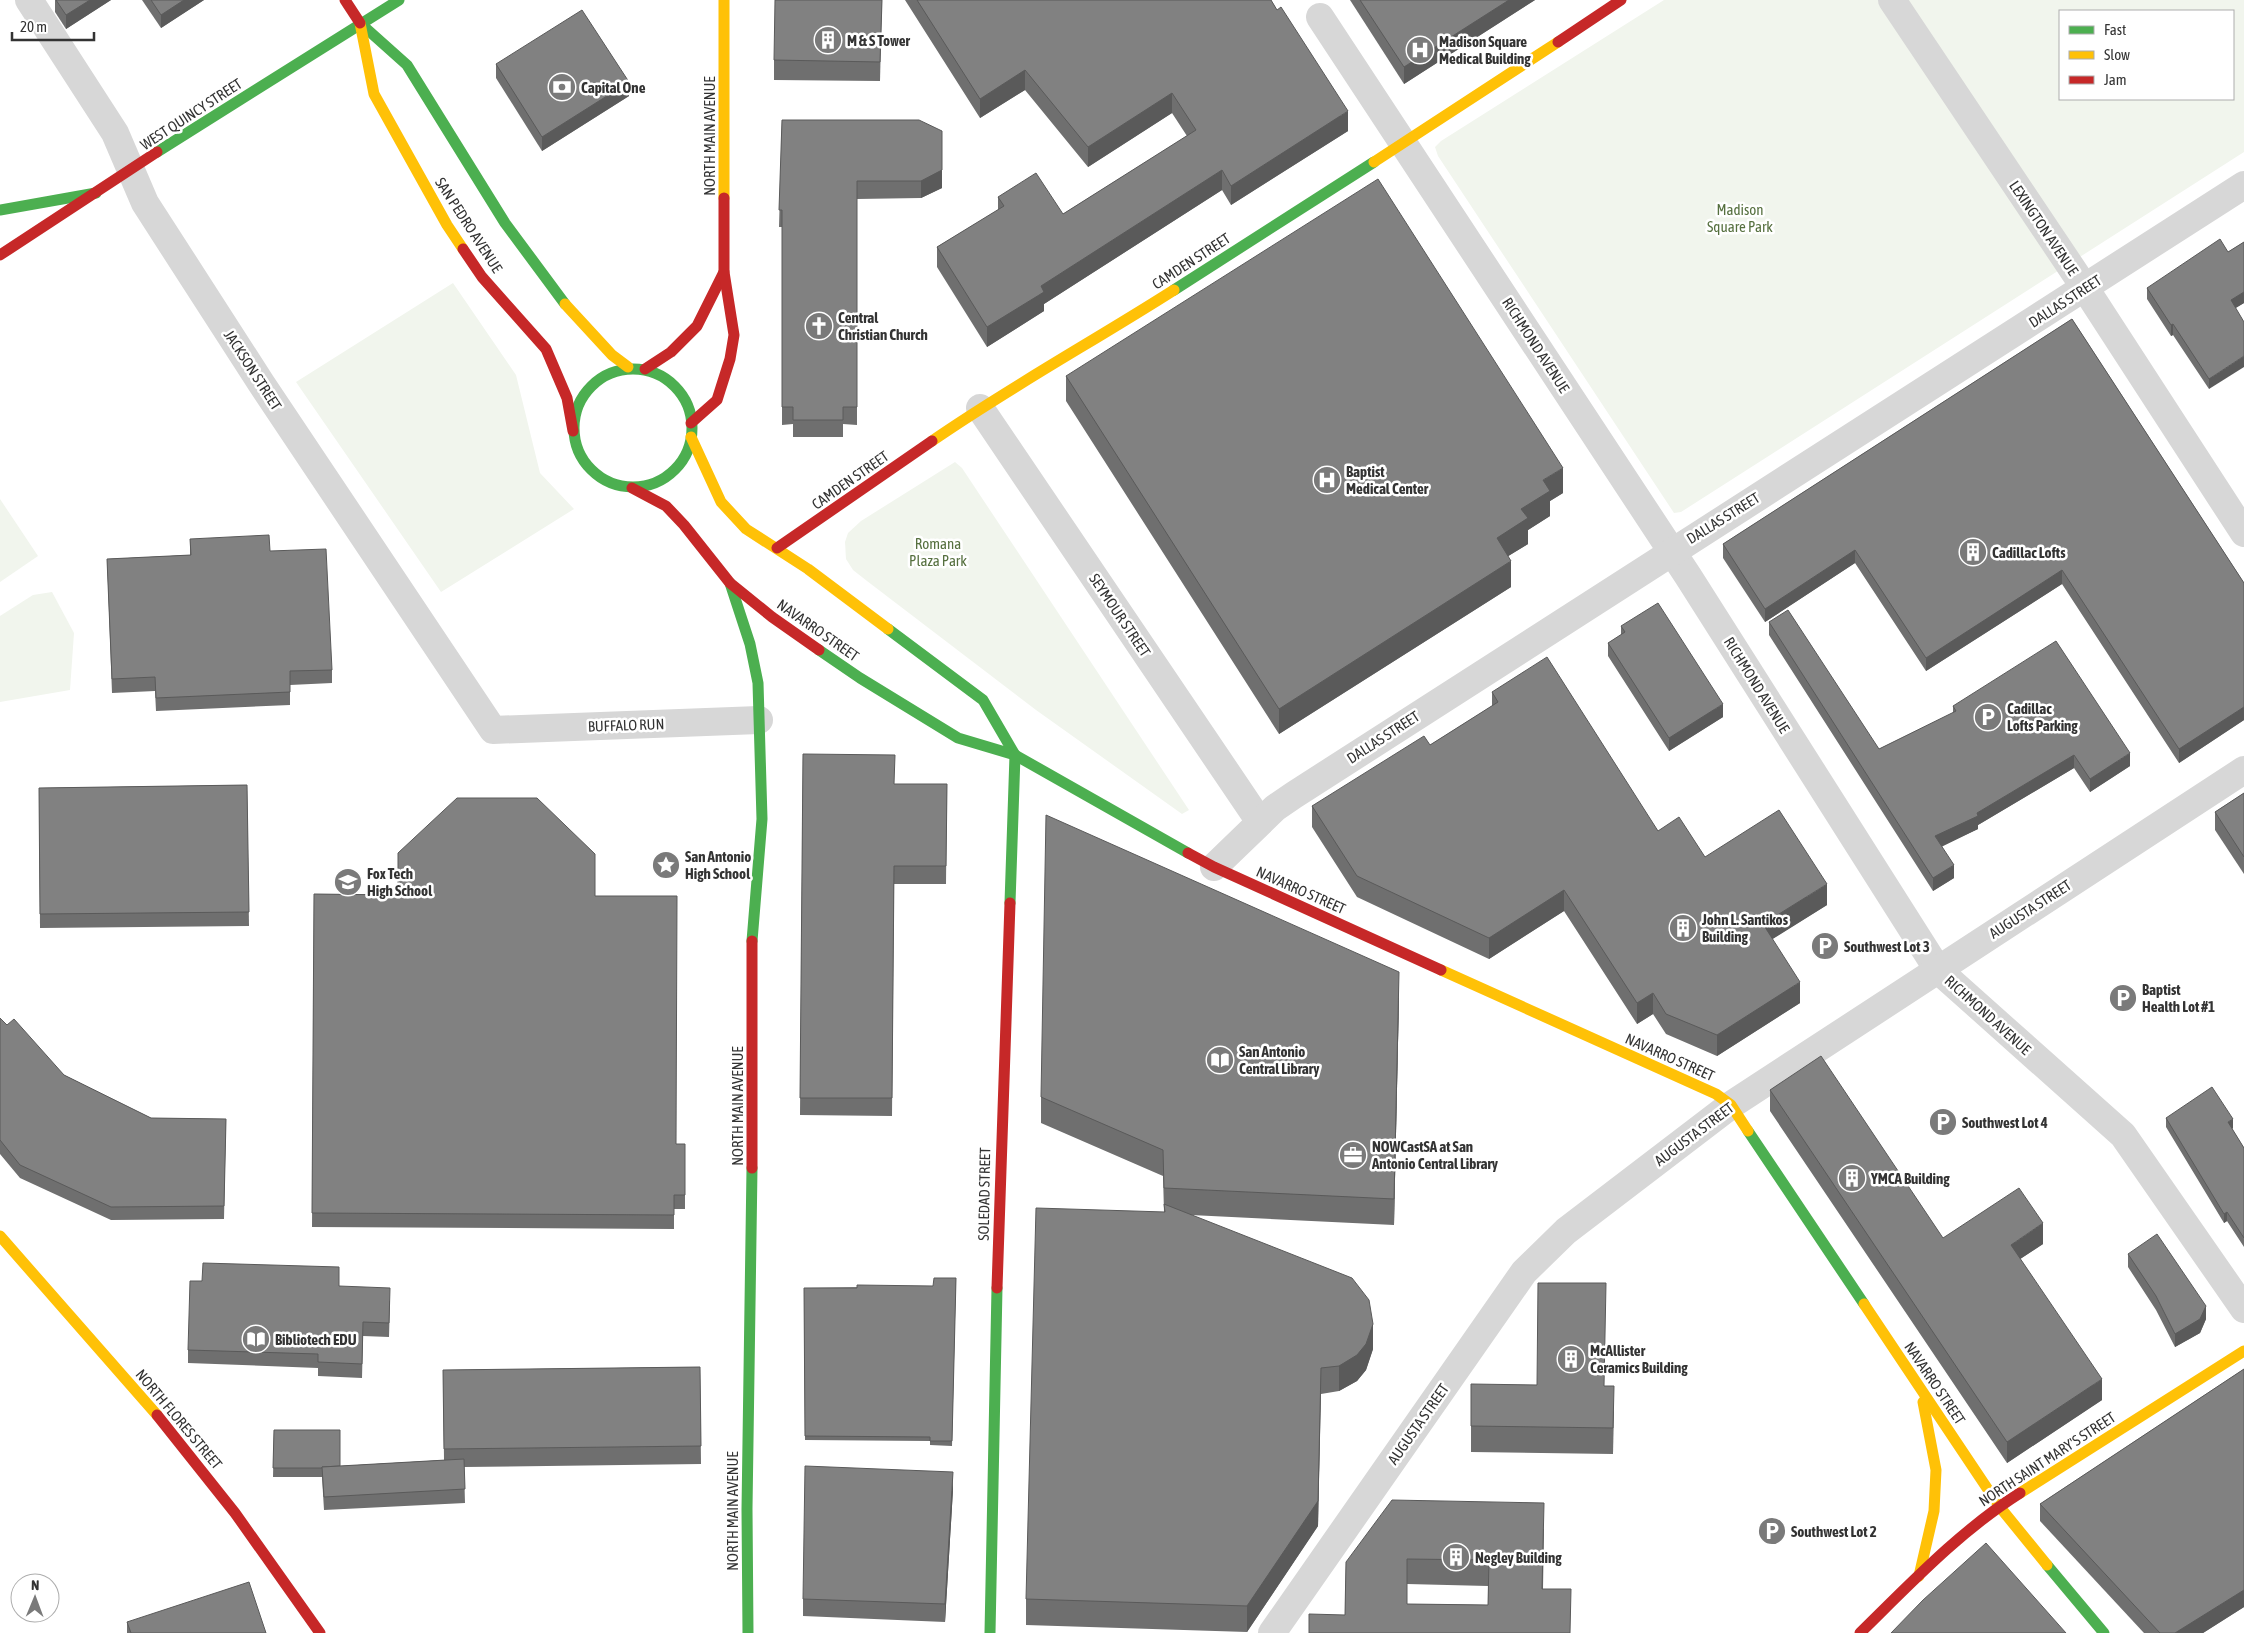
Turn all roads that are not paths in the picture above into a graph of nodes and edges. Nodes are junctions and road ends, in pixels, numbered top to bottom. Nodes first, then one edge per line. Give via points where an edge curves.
1 (29, 0) edge
2 (345, 0) edge
3 (399, 0) edge
4 (724, 0) edge
5 (1621, 0) edge
6 (1892, 0) edge
7 (1315, 10) edge
8 (360, 24) junction
9 (1404, 143) junction
10 (130, 170) junction
11 (2244, 184) edge
12 (96, 193) junction
13 (0, 210) edge
14 (0, 255) edge
15 (724, 272) junction
16 (2085, 288) junction
17 (628, 367) junction
18 (646, 370) junction
19 (980, 408) junction
20 (691, 423) junction
21 (573, 431) junction
22 (691, 437) junction
23 (632, 488) junction
24 (2244, 533) edge
25 (777, 548) junction
26 (1671, 551) junction
27 (730, 583) junction
28 (760, 720) junction
29 (493, 730) joint
30 (1015, 755) junction
31 (2244, 770) edge
32 (1260, 822) junction
33 (1214, 867) junction
34 (1938, 970) junction
35 (1730, 1105) junction
36 (0, 1236) edge
37 (2244, 1309) edge
38 (2244, 1351) edge
39 (1920, 1388) junction
40 (1998, 1506) junction
41 (1919, 1576) junction
42 (320, 1633) edge
43 (748, 1633) edge
44 (990, 1633) edge
45 (1272, 1633) edge
46 (1860, 1633) edge
47 (2104, 1633) edge

1 - 10 street, JACKSON STREET via 115,133
2 - 8 main road, SAN PEDRO AVENUE
3 - 8 main road, WEST QUINCY STREET
4 - 15 main road, NORTH MAIN AVENUE
5 - 9 main road, CAMDEN STREET
6 - 16 street, LEXINGTON AVENUE
7 - 9 street, RICHMOND AVENUE
8 - 10 main road, WEST QUINCY STREET
8 - 17 main road, SAN PEDRO AVENUE via 407,65 505,223 566,306 612,355
8 - 21 main road, SAN PEDRO AVENUE via 374,94 447,225 482,277 546,349 567,398
9 - 19 main road, CAMDEN STREET via 1095,340
9 - 26 street, RICHMOND AVENUE
10 - 12 main road, WEST QUINCY STREET
10 - 29 street, JACKSON STREET via 150,212
11 - 16 street, DALLAS STREET
12 - 13 main road
12 - 14 main road, WEST QUINCY STREET
15 - 18 main road, NORTH MAIN AVENUE via 696,326
15 - 20 main road, NORTH MAIN AVENUE via 734,335 730,359 717,400
16 - 24 street, LEXINGTON AVENUE
16 - 26 street, DALLAS STREET
17 - 18 main road
17 - 21 main road via 613,370 590,387 576,411
18 - 20 main road via 672,383 682,395
19 - 25 main road, CAMDEN STREET
19 - 32 street, SEYMOUR STREET
20 - 22 main road
21 - 23 main road via 576,445 590,469 616,485
22 - 23 main road via 687,456 670,476 660,483
22 - 25 main road, NAVARRO STREET via 721,502 746,528
23 - 27 main road, NAVARRO STREET via 666,506
25 - 30 main road, NAVARRO STREET via 982,700
26 - 32 street, DALLAS STREET via 1294,795
26 - 34 street, RICHMOND AVENUE
27 - 28 main road, NORTH MAIN AVENUE via 750,644 758,683
27 - 30 main road, NAVARRO STREET via 860,678 958,738
28 - 29 street, BUFFALO RUN
28 - 43 main road, NORTH MAIN AVENUE via 762,819 752,939 752,1208 746,1509
30 - 33 main road, NAVARRO STREET
30 - 44 main road, SOLEDAD STREET via 1000,1162
31 - 34 street, AUGUSTA STREET
32 - 33 street, DALLAS STREET
33 - 35 main road, NAVARRO STREET via 1716,1094
34 - 35 street, AUGUSTA STREET
34 - 37 street, RICHMOND AVENUE via 2123,1135
35 - 39 main road, NAVARRO STREET
35 - 45 street, AUGUSTA STREET via 1566,1231 1524,1272
36 - 42 main road, NORTH FLORES STREET via 205,1474 266,1554
38 - 40 main road, NORTH SAINT MARY'S STREET
39 - 40 main road, NAVARRO STREET
39 - 41 main road via 1936,1470 1934,1511
40 - 41 main road, NORTH SAINT MARY'S STREET
40 - 47 main road, NAVARRO STREET
41 - 46 main road, NORTH SAINT MARY'S STREET

